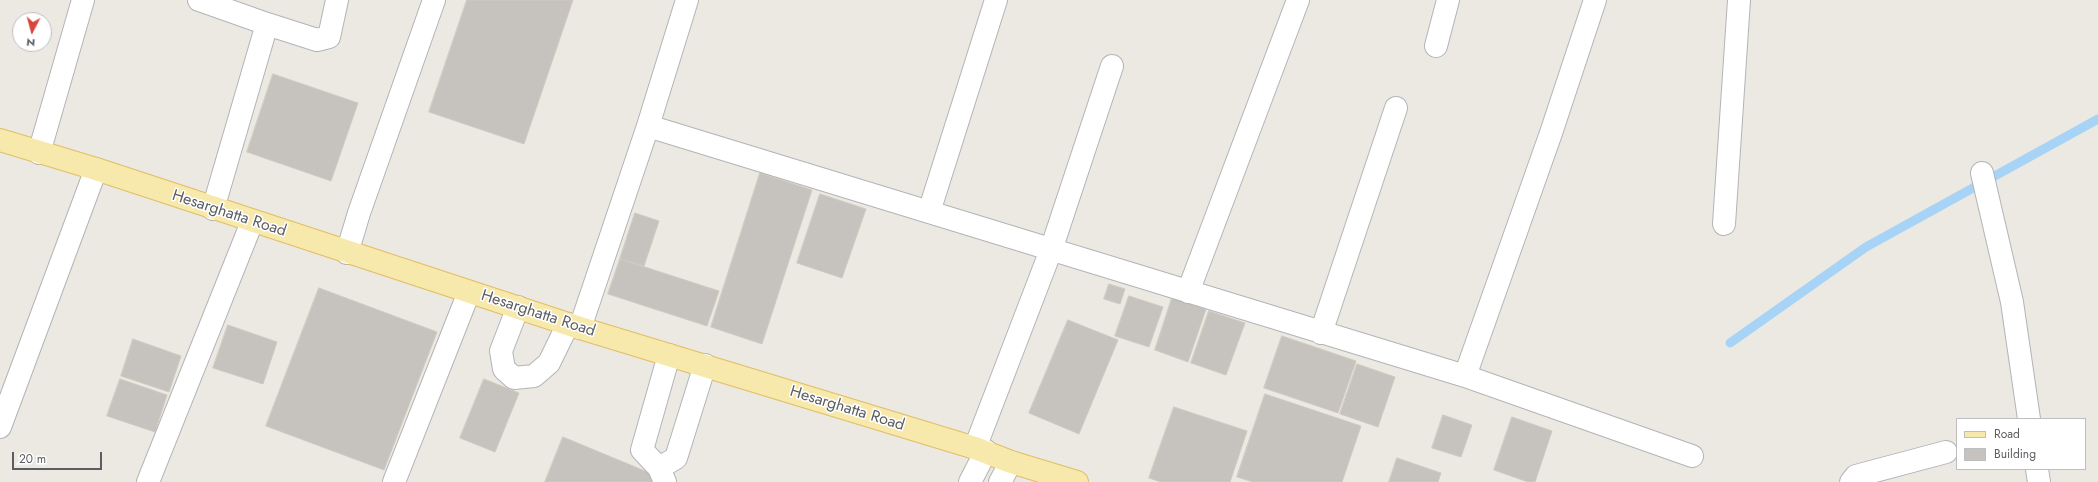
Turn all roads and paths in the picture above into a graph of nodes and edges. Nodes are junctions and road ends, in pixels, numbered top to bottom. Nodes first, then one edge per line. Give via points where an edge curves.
1 (83, 0) edge
2 (199, 0) edge
3 (337, 0) edge
4 (434, 0) edge
5 (687, 0) edge
6 (996, 0) edge
7 (1298, 0) edge
8 (1448, 0) edge
9 (1595, 0) edge
10 (1739, 0) edge
11 (224, 4) edge
12 (267, 24) junction
13 (1436, 46) dead end
14 (1112, 66) dead end
15 (1396, 108) dead end
16 (648, 126) junction
17 (0, 140) edge
18 (39, 153) junction
19 (96, 169) junction
20 (1982, 173) dead end
21 (213, 208) junction
22 (929, 212) junction
23 (252, 222) junction
24 (1724, 224) dead end
25 (1051, 250) junction
26 (347, 253) junction
27 (469, 292) junction
28 (1188, 292) junction
29 (518, 307) junction
30 (574, 326) junction
31 (1321, 332) junction
32 (668, 355) junction
33 (704, 365) junction
34 (1465, 376) junction
35 (2029, 418) edge
36 (0, 427) edge
37 (981, 450) junction
38 (1946, 452) dead end
39 (1692, 456) dead end
40 (1011, 462) junction
41 (2037, 470) edge
42 (662, 475) edge
43 (148, 482) edge
44 (394, 482) edge
45 (970, 482) edge
46 (1000, 482) edge
47 (1076, 482) edge
48 (1851, 482) edge
49 (2039, 482) edge

1 - 18 street
2 - 11 street
3 - 12 street via 329,37 324,40
4 - 26 street
5 - 16 street
6 - 22 street
7 - 28 street
8 - 13 street
9 - 34 street
10 - 24 street
11 - 12 street
12 - 21 street
14 - 25 street
15 - 31 street
16 - 22 street
16 - 30 street
17 - 18 main road, Hesarghatta Road
18 - 19 main road, Hesarghatta Road
19 - 21 main road, Hesarghatta Road
19 - 36 street
20 - 35 street via 2012,302
21 - 23 main road, Hesarghatta Road
22 - 25 street
23 - 26 main road, Hesarghatta Road
23 - 43 street
25 - 28 street
25 - 37 street
26 - 27 main road, Hesarghatta Road
27 - 29 main road, Hesarghatta Road
27 - 44 street
28 - 31 street
29 - 30 main road, Hesarghatta Road
29 - 30 street via 501,351 504,369 514,378 534,376 549,363
30 - 32 main road, Hesarghatta Road
31 - 34 street
32 - 33 main road, Hesarghatta Road
32 - 42 street via 642,450
33 - 37 main road, Hesarghatta Road
33 - 42 street via 676,458
34 - 39 street
37 - 40 main road, Hesarghatta Road
37 - 45 street
38 - 48 street via 1856,476
40 - 46 street
40 - 47 main road, Hesarghatta Road
41 - 49 street

